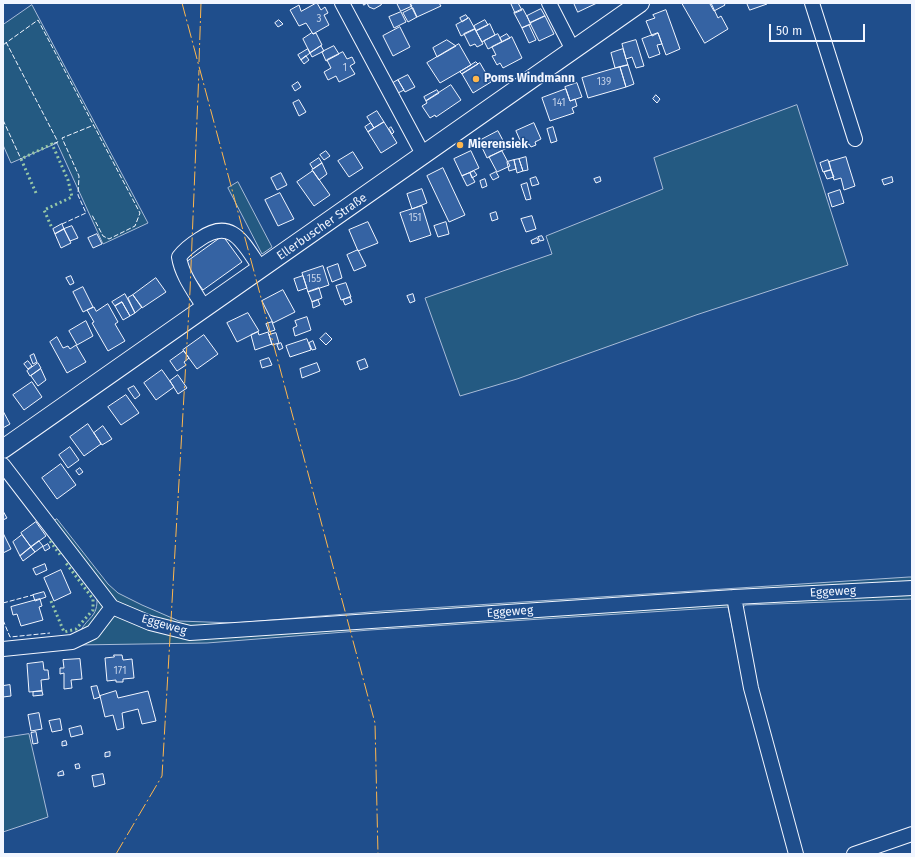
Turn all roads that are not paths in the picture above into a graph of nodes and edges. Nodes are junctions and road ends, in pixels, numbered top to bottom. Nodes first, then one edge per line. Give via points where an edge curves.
1 (342, 3) edge
2 (549, 3) edge
3 (640, 3) edge
4 (812, 3) edge
5 (573, 50) junction
6 (855, 139) dead end
7 (424, 156) junction
8 (261, 270) junction
9 (205, 308) junction
10 (3, 449) edge
11 (3, 465) edge
12 (912, 588) edge
13 (734, 597) junction
14 (112, 607) junction
15 (3, 649) edge
16 (912, 834) edge
17 (796, 854) edge
18 (854, 854) edge

1 - 7 street
2 - 5 street
3 - 5 main road, Ellerbuscher Straße
4 - 6 street
5 - 7 main road, Ellerbuscher Straße
7 - 8 main road, Ellerbuscher Straße
8 - 9 main road, Ellerbuscher Straße
8 - 9 street via 243,243 226,230 217,230 185,249 179,257 180,264
9 - 10 main road, Ellerbuscher Straße
11 - 14 street, Eggeweg
12 - 13 street, Eggeweg
13 - 14 street, Eggeweg via 190,633 150,623
13 - 17 street via 751,688
14 - 15 street via 93,632 72,642
16 - 18 street

